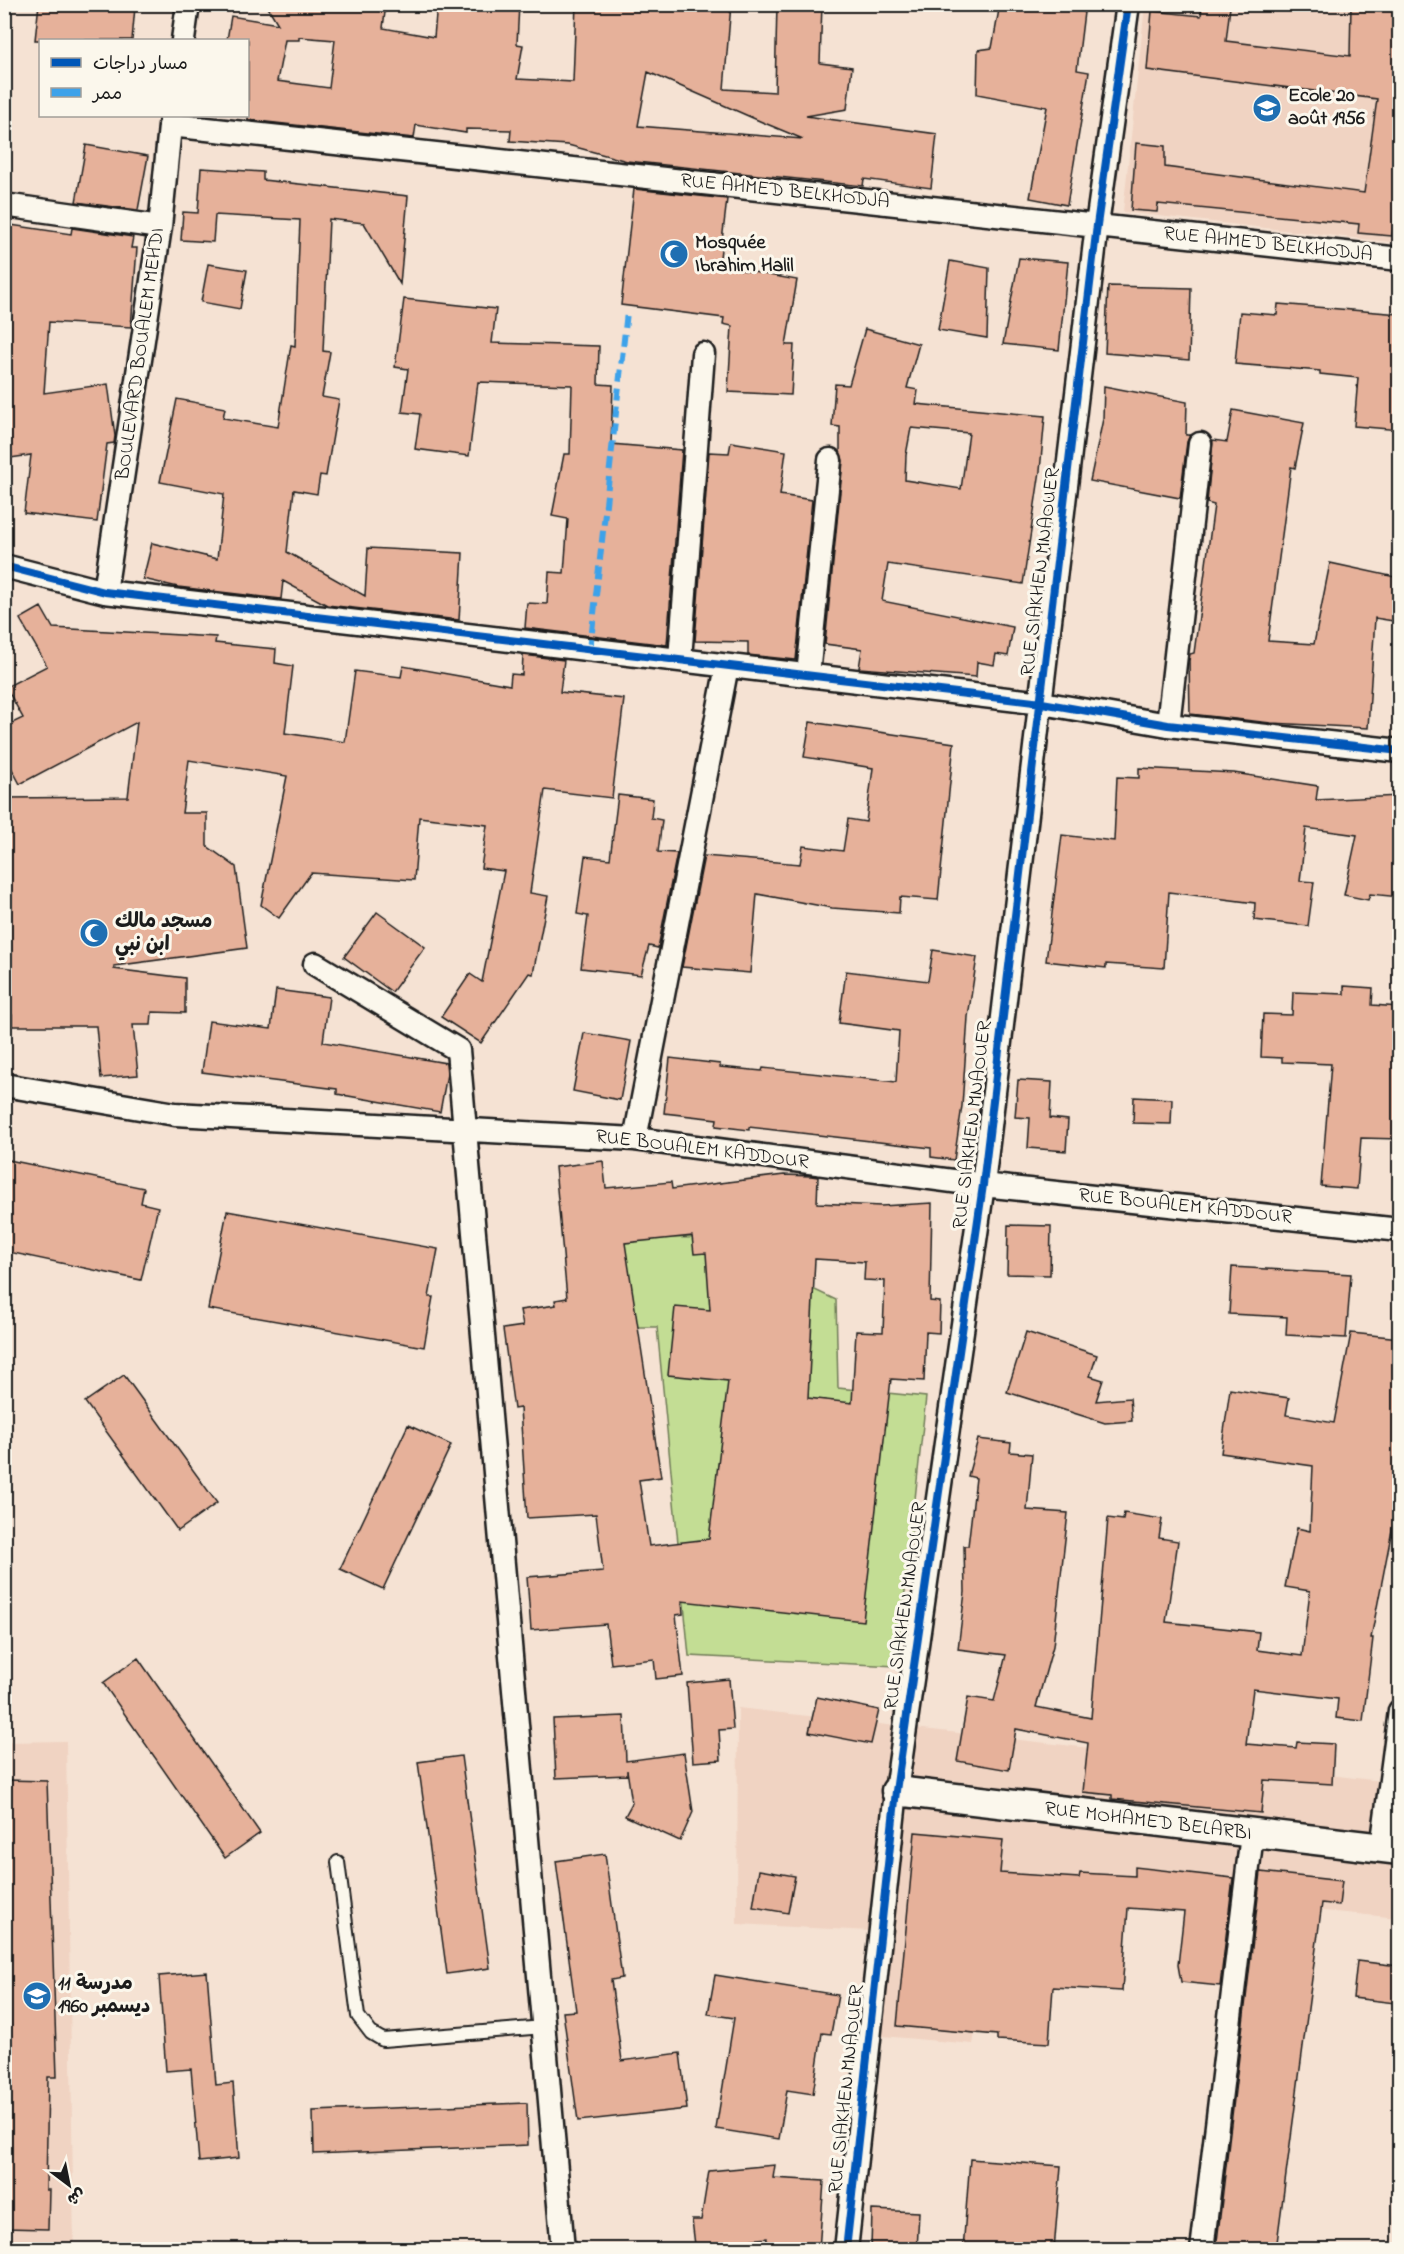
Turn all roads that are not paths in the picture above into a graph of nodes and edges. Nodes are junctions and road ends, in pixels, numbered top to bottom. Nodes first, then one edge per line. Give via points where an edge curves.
1 (188, 4) edge
2 (1128, 4) edge
3 (183, 39) edge
4 (170, 120) edge
5 (4, 205) edge
6 (1097, 225) junction
7 (160, 227) junction
8 (1400, 260) edge
9 (703, 354) dead end
10 (1200, 444) dead end
11 (830, 460) dead end
12 (4, 566) edge
13 (105, 592) junction
14 (680, 659) junction
15 (727, 666) junction
16 (808, 675) junction
17 (1042, 703) junction
18 (1168, 725) junction
19 (1400, 751) edge
20 (315, 964) dead end
21 (4, 1085) edge
22 (466, 1128) junction
23 (635, 1139) junction
24 (983, 1185) junction
25 (1400, 1230) edge
26 (1400, 1711) edge
27 (896, 1791) junction
28 (1252, 1834) junction
29 (1390, 1849) edge
30 (338, 1862) dead end
31 (544, 2027) junction
32 (562, 2250) edge
33 (846, 2250) edge
34 (1202, 2250) edge

1 - 3 street
2 - 6 street, RUE SIAKHEN MNAOUER
4 - 6 street, RUE AHMED BELKHODJA
4 - 7 street, BOULEVARD BOUALEM MEHDI
5 - 7 street
6 - 8 street, RUE AHMED BELKHODJA
6 - 17 street, RUE SIAKHEN MNAOUER
7 - 13 street, BOULEVARD BOUALEM MEHDI
9 - 14 street
10 - 18 street
11 - 16 street
12 - 13 street
13 - 14 street
14 - 15 street
15 - 16 street
15 - 23 street
16 - 17 street
17 - 18 street
17 - 24 street, RUE SIAKHEN MNAOUER
18 - 19 street
20 - 22 street via 458,1050
21 - 22 street, RUE BOUALEM KADDOUR via 175,1114
22 - 23 street, RUE BOUALEM KADDOUR
22 - 31 street
23 - 24 street, RUE BOUALEM KADDOUR
24 - 25 street, RUE BOUALEM KADDOUR
24 - 27 street, RUE SIAKHEN MNAOUER
26 - 29 street
27 - 28 street, RUE MOHAMED BELARBI
27 - 33 street, RUE SIAKHEN MNAOUER
28 - 29 street, RUE MOHAMED BELARBI
28 - 34 street
30 - 31 lane via 358,2016 371,2033 383,2040
31 - 32 street

